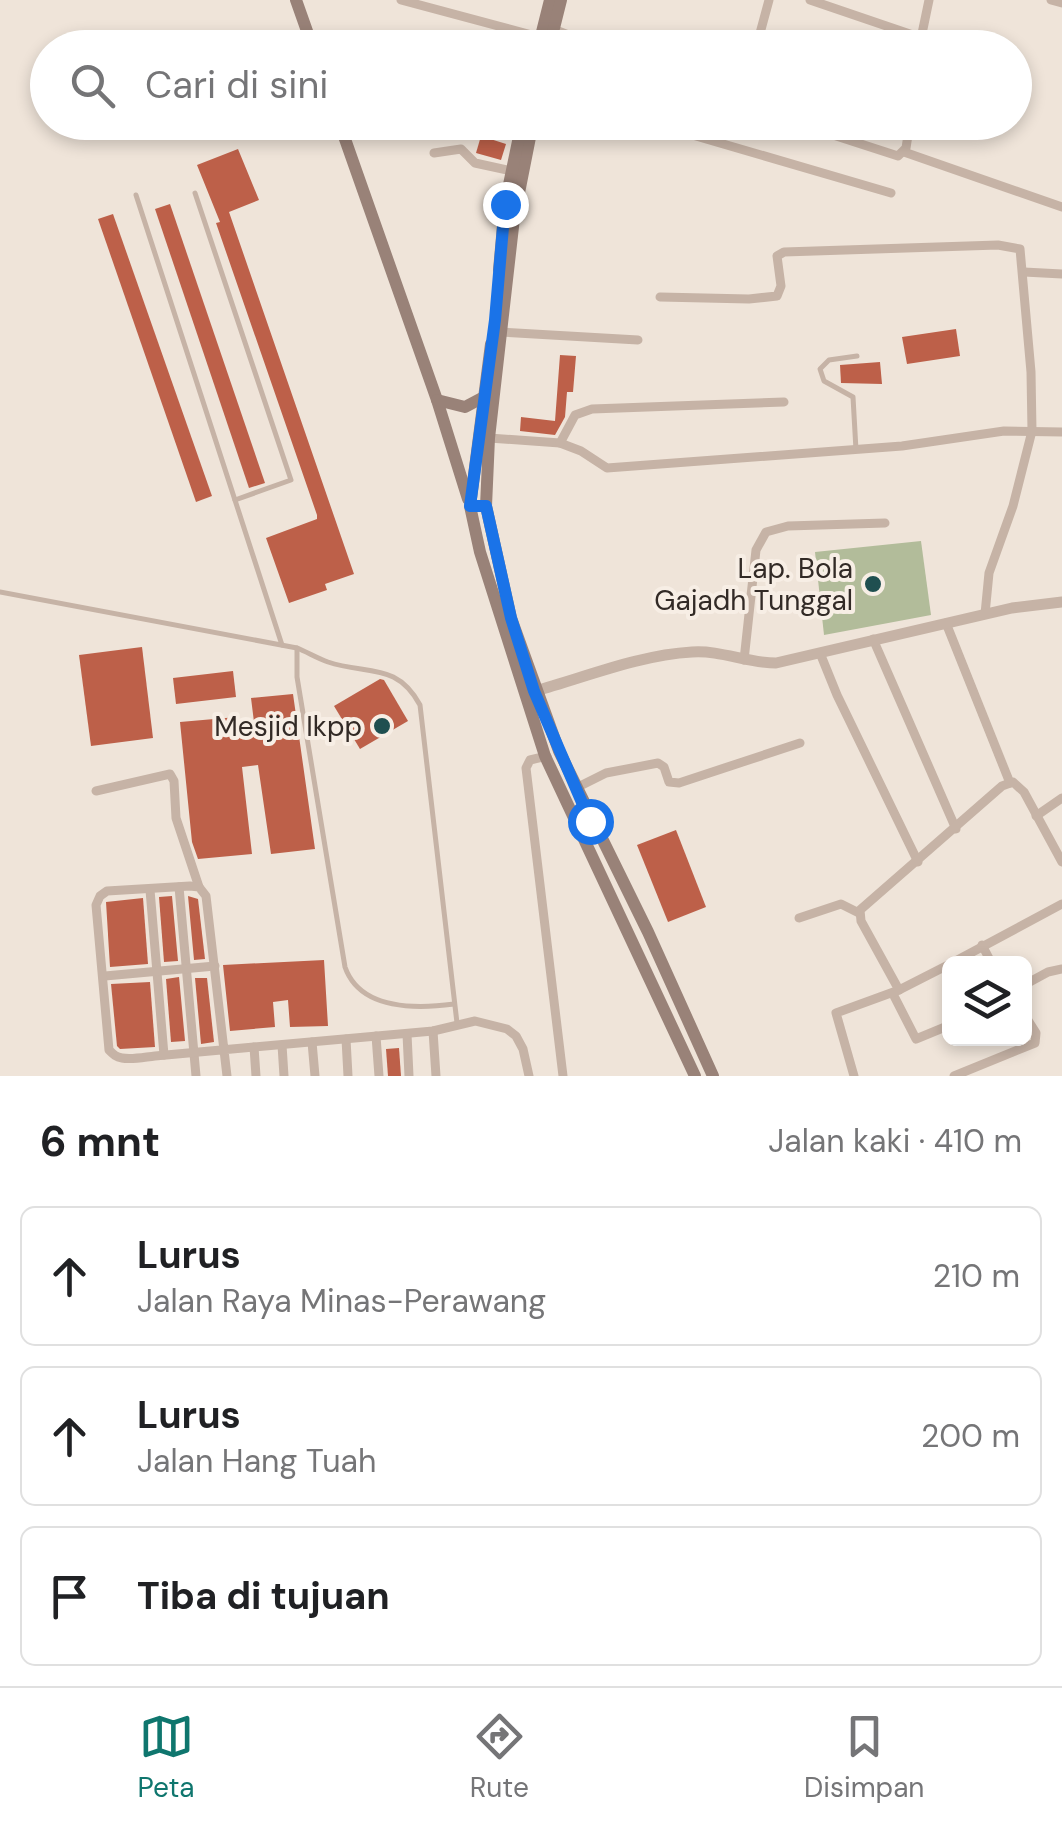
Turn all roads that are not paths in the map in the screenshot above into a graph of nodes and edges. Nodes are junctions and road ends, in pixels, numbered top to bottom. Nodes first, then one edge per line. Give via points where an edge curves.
1 (296, 0) edge
2 (401, 0) edge
3 (550, 0) edge
4 (561, 0) edge
5 (770, 0) edge
6 (810, 0) edge
7 (929, 0) edge
8 (1051, 0) edge
9 (1062, 3) edge
10 (306, 30) edge
11 (510, 30) edge
12 (547, 30) edge
13 (550, 30) edge
14 (761, 30) edge
15 (902, 30) edge
16 (922, 30) edge
17 (345, 140) edge
18 (518, 140) edge
19 (529, 140) edge
20 (710, 140) edge
21 (848, 140) edge
22 (906, 140) edge
23 (904, 152) junction
24 (434, 153) dead end
25 (512, 171) junction
26 (195, 193) dead end
27 (892, 193) dead end
28 (136, 195) dead end
29 (1062, 207) edge
30 (1024, 272) junction
31 (1062, 274) edge
32 (660, 297) dead end
33 (500, 332) junction
34 (638, 340) dead end
35 (856, 356) dead end
36 (482, 398) junction
37 (437, 400) junction
38 (784, 402) dead end
39 (1032, 431) junction
40 (1062, 432) edge
41 (488, 438) junction
42 (560, 443) junction
43 (856, 450) junction
44 (235, 500) junction
45 (470, 506) junction
46 (486, 506) junction
47 (884, 523) dead end
48 (0, 592) edge
49 (1062, 602) edge
50 (985, 614) junction
51 (946, 623) junction
52 (872, 639) junction
53 (282, 645) junction
54 (298, 648) junction
55 (820, 653) junction
56 (744, 660) junction
57 (534, 691) junction
58 (800, 743) dead end
59 (552, 754) junction
60 (1010, 783) junction
61 (576, 788) junction
62 (96, 791) dead end
63 (1062, 798) edge
64 (1036, 816) junction
65 (956, 829) junction
66 (918, 862) junction
67 (1062, 862) edge
68 (179, 887) junction
69 (199, 887) junction
70 (150, 890) junction
71 (1062, 904) edge
72 (859, 913) junction
73 (799, 918) dead end
74 (982, 945) junction
75 (963, 956) edge
76 (988, 956) edge
77 (215, 966) junction
78 (186, 968) junction
79 (942, 968) edge
80 (1062, 969) edge
81 (156, 971) junction
82 (105, 976) junction
83 (1032, 981) edge
84 (896, 992) junction
85 (454, 1004) junction
86 (456, 1023) junction
87 (942, 1028) edge
88 (433, 1031) junction
89 (407, 1034) junction
90 (376, 1036) junction
91 (346, 1039) junction
92 (312, 1042) junction
93 (282, 1044) junction
94 (1028, 1046) edge
95 (254, 1047) junction
96 (225, 1050) junction
97 (194, 1052) junction
98 (164, 1055) junction
99 (196, 1076) edge
100 (227, 1076) edge
101 (256, 1076) edge
102 (284, 1076) edge
103 (315, 1076) edge
104 (348, 1076) edge
105 (380, 1076) edge
106 (409, 1076) edge
107 (436, 1076) edge
108 (529, 1076) edge
109 (563, 1076) edge
110 (695, 1076) edge
111 (713, 1076) edge
112 (854, 1076) edge
113 (954, 1076) edge

1 - 10 main road
2 - 11 street
3 - 12 main road
4 - 13 main road
5 - 14 street
6 - 15 street
7 - 16 street
8 - 9 street
17 - 37 main road
18 - 25 main road
19 - 33 main road
20 - 27 street
21 - 23 street via 896,156
22 - 23 street
23 - 29 street
24 - 25 street via 461,150 475,163
25 - 36 main road
26 - 44 lane via 292,480
28 - 44 lane
30 - 31 street
30 - 32 street via 1022,251 1013,246 784,252 777,256 777,296
30 - 39 street
33 - 34 street
33 - 41 main road
35 - 43 lane via 829,360 820,369 824,381 853,397
36 - 37 main road via 465,406
36 - 45 main road
37 - 45 main road
38 - 42 street via 592,409 575,415
39 - 40 street
39 - 43 street
39 - 50 street via 989,573
41 - 42 street
41 - 46 main road
42 - 43 street via 608,468
44 - 53 lane
45 - 46 main road
45 - 59 main road
46 - 57 main road
47 - 56 street via 766,532 756,550
48 - 53 lane
49 - 50 street
50 - 51 street
51 - 52 street
51 - 60 street
52 - 55 street
52 - 65 street
53 - 54 lane
54 - 85 lane via 330,663 397,678 420,705
54 - 85 lane via 297,678 350,982 380,1002
55 - 56 street via 776,663
55 - 66 street
56 - 57 street via 691,652
57 - 59 main road
58 - 61 street via 679,783 669,782 658,763 606,773
59 - 61 main road
59 - 109 street via 530,760 526,768
59 - 110 main road
60 - 64 street via 1020,787
60 - 65 street
61 - 111 main road
62 - 69 street via 170,774 176,818
63 - 64 street
64 - 67 street
65 - 66 street
66 - 72 street
68 - 69 street
68 - 70 street
68 - 78 street
69 - 77 street via 206,896
70 - 81 street
70 - 82 street via 100,896
71 - 74 street
72 - 73 street via 840,904
72 - 84 street
74 - 75 street
74 - 76 street
77 - 78 street
77 - 96 street
78 - 81 street
78 - 97 street
79 - 84 street
80 - 83 street
81 - 82 street
81 - 98 street
82 - 98 street via 109,1050 126,1059
84 - 87 street via 916,1039
84 - 112 street via 836,1013
85 - 86 lane
86 - 88 street
86 - 108 street via 507,1029 523,1050
88 - 89 street
88 - 107 street
89 - 90 street
89 - 106 street
90 - 91 street
90 - 105 street
91 - 92 street
91 - 104 street
92 - 93 street
92 - 103 street
93 - 95 street
93 - 102 street
94 - 113 street
95 - 96 street
95 - 101 street
96 - 97 street
96 - 100 street
97 - 98 street
97 - 99 street

